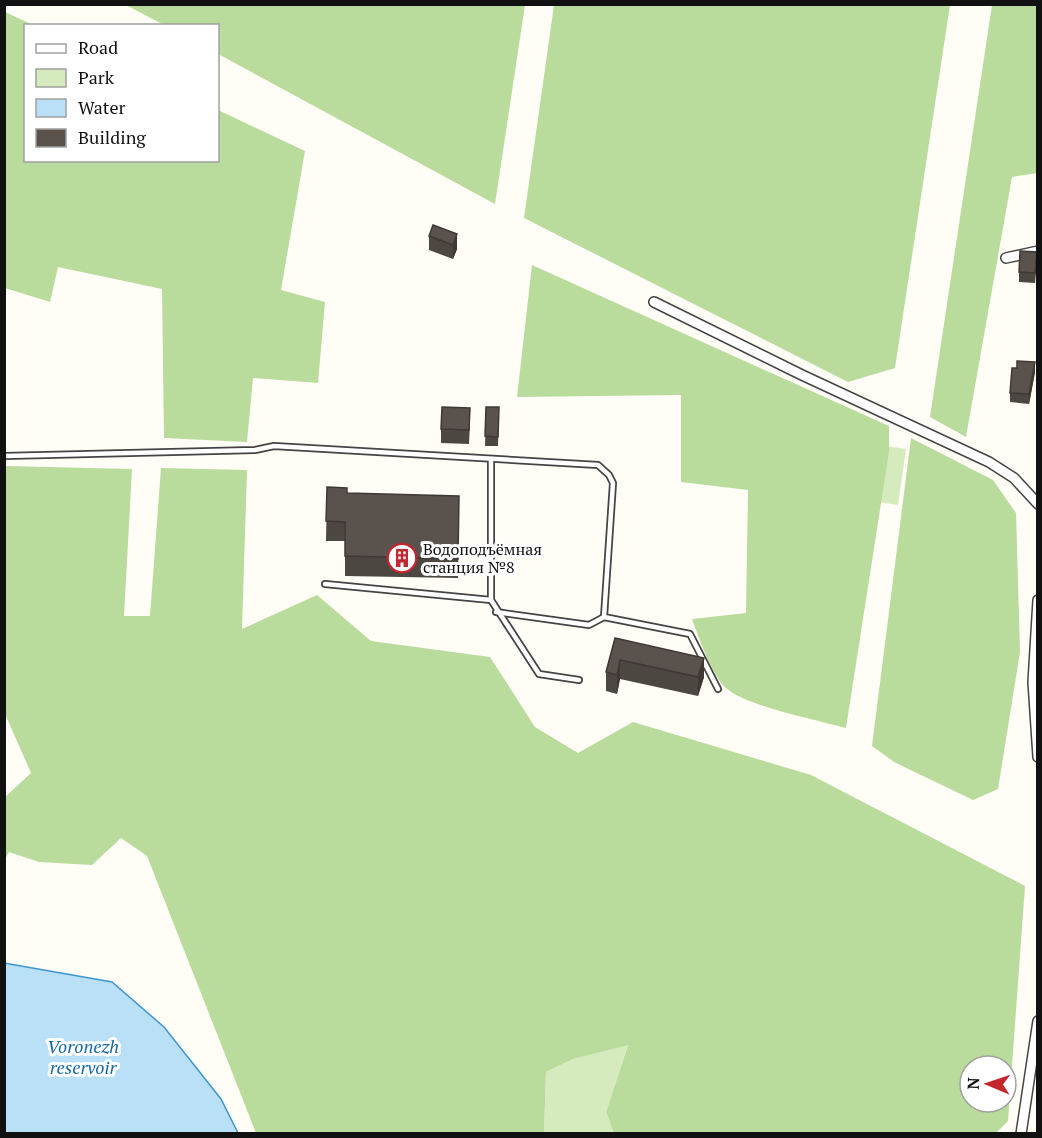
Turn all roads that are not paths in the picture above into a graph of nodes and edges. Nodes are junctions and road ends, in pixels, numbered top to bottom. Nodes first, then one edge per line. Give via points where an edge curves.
1 (1038, 251) edge
2 (1006, 258) dead end
3 (654, 302) dead end
4 (4, 456) edge
5 (491, 459) junction
6 (1038, 504) edge
7 (325, 584) dead end
8 (491, 600) junction
9 (1038, 600) edge
10 (496, 612) junction
11 (604, 617) junction
12 (579, 680) dead end
13 (1035, 682) edge
14 (718, 689) dead end
15 (1037, 756) edge
16 (1038, 1021) edge
17 (1033, 1077) edge
18 (1021, 1134) edge

1 - 2 street
3 - 6 street via 989,462 1014,478
4 - 5 lane via 255,450 274,446
5 - 8 lane
5 - 11 lane via 598,465 609,475 613,483
7 - 8 lane
8 - 10 lane
9 - 13 street
10 - 11 lane via 589,625
10 - 12 lane via 539,674
11 - 14 lane via 690,634
13 - 15 street
16 - 17 street
17 - 18 street

